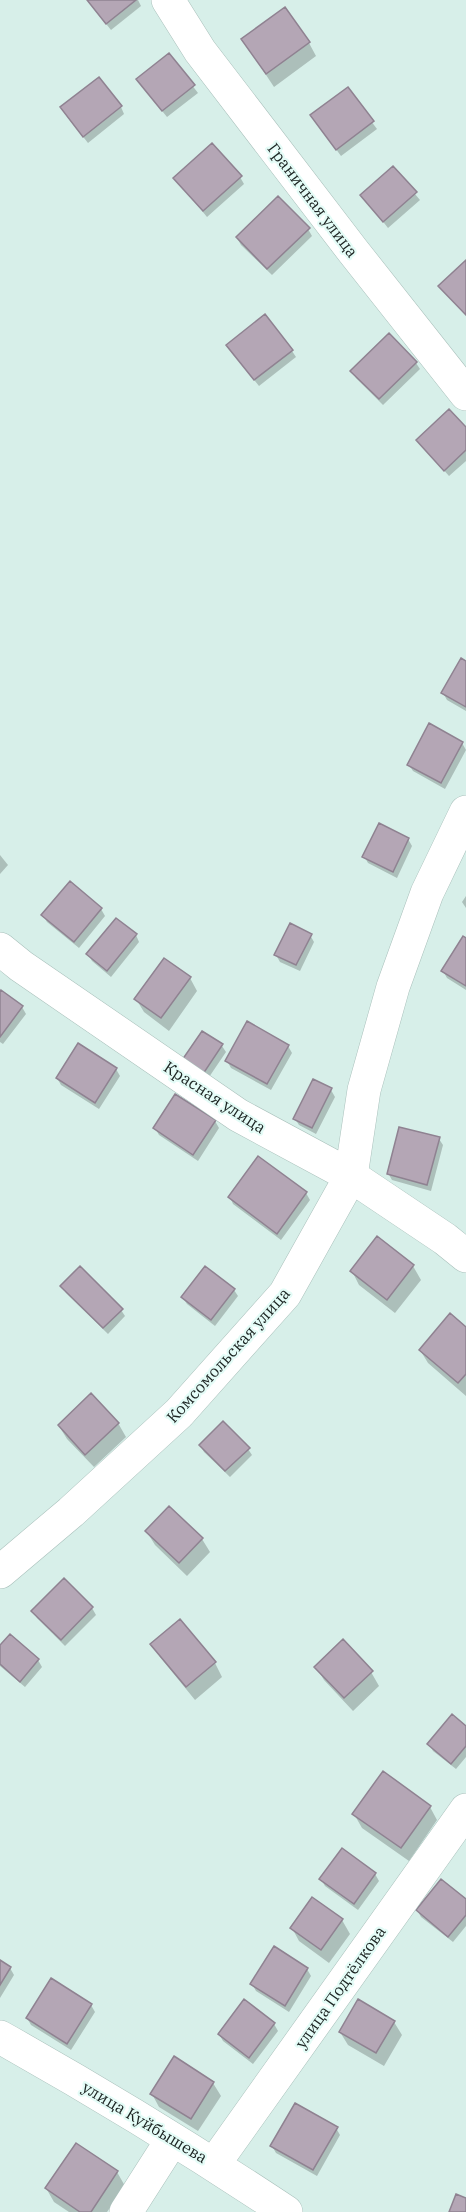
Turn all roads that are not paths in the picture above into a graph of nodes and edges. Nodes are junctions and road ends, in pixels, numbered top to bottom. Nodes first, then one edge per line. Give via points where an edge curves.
1 (168, 0) edge
2 (466, 393) edge
3 (466, 812) edge
4 (0, 949) edge
5 (351, 1176) junction
6 (466, 1256) edge
7 (0, 1572) edge
8 (466, 1810) edge
9 (0, 2037) edge
10 (172, 2140) junction
11 (214, 2164) junction
12 (126, 2212) edge
13 (286, 2212) edge

1 - 2 street, Граничная улица via 208,61 345,242
3 - 5 street, Комсомольская улица via 427,893 393,987 364,1090
4 - 5 street, Красная улица via 238,1115
5 - 6 street, Красная улица
5 - 7 street, Комсомольская улица via 285,1294 179,1413
8 - 11 street, улица Подтёлкова
9 - 10 street, улица Куйбышева via 102,2094
10 - 11 street, улица Куйбышева
10 - 12 street
11 - 13 street, улица Куйбышева

